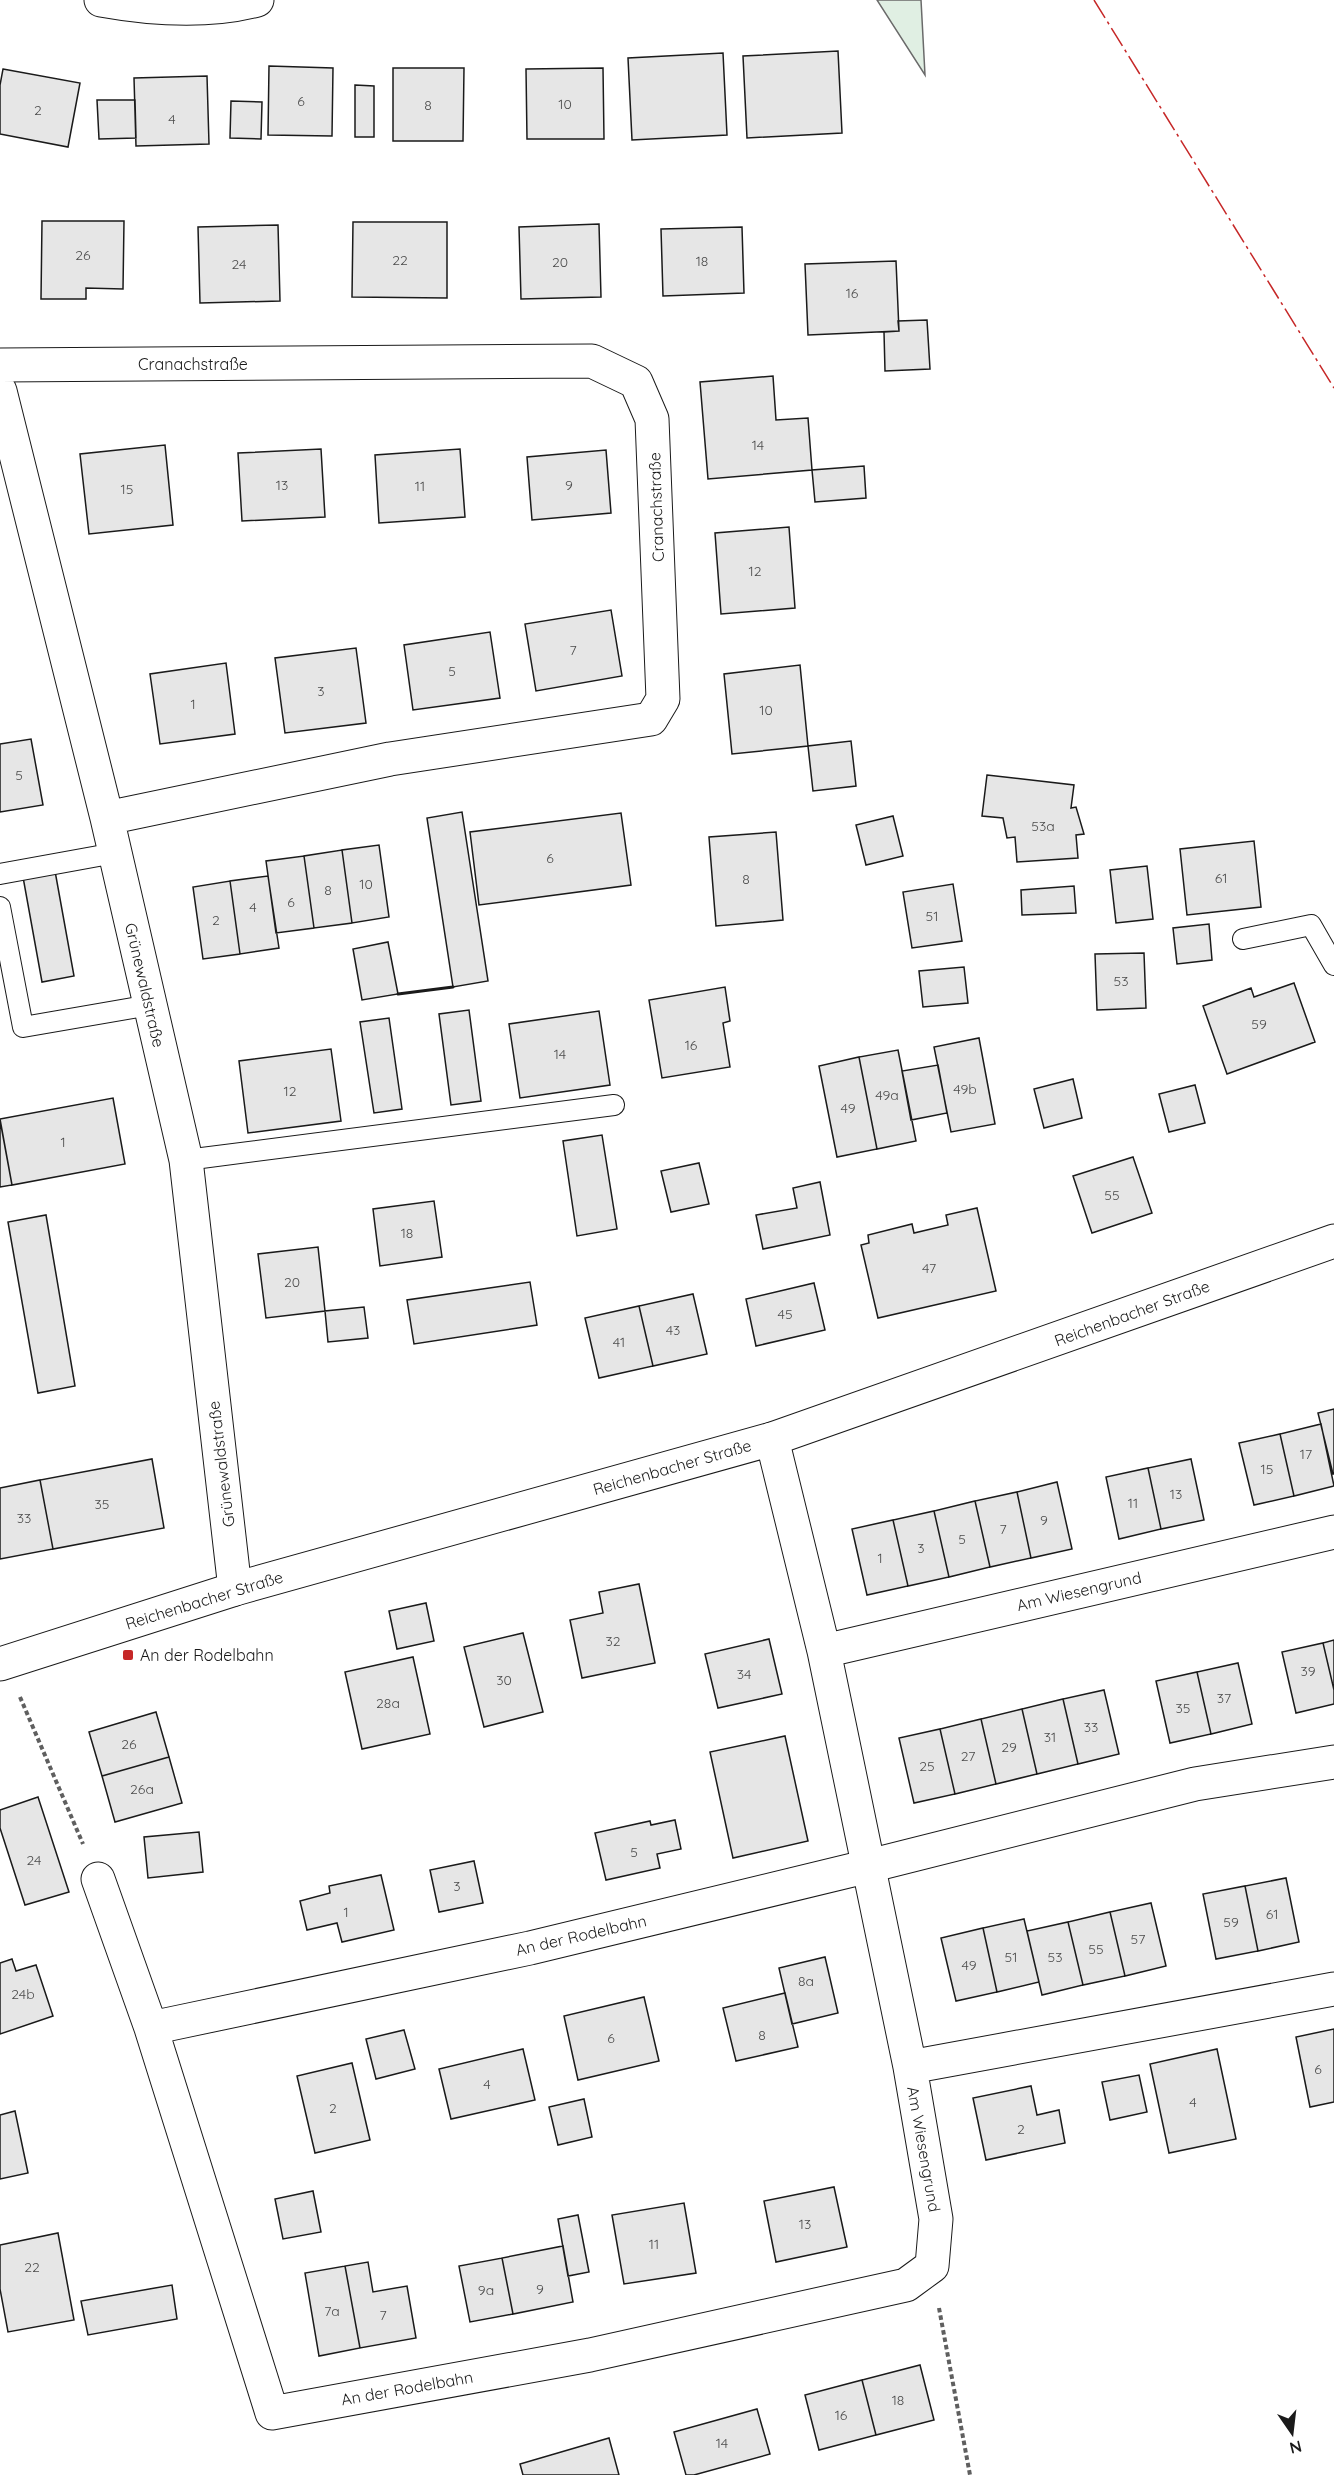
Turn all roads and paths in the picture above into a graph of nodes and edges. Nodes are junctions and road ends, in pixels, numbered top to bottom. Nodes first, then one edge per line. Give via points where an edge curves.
1 (101, 0) edge
2 (257, 0) edge
3 (0, 365) edge
4 (0, 391) edge
5 (107, 819) junction
6 (115, 853) junction
7 (0, 874) edge
8 (0, 907) edge
9 (1243, 939) dead end
10 (1334, 965) edge
11 (150, 1005) junction
12 (615, 1105) dead end
13 (186, 1160) junction
14 (1334, 1241) edge
15 (772, 1439) junction
16 (1334, 1532) edge
17 (235, 1589) junction
18 (824, 1651) junction
19 (3, 1663) edge
20 (1334, 1762) edge
21 (868, 1866) junction
22 (98, 1879) joint
23 (1334, 1989) edge
24 (151, 2028) junction
25 (910, 2067) junction
26 (932, 2266) junction
27 (970, 2475) edge

1 - 2 street via 132,6 194,8
3 - 5 street, Cranachstraße via 592,361 636,382 652,419 663,699 651,719 390,759
4 - 5 street, Grünewaldstraße
5 - 6 street, Grünewaldstraße
6 - 7 lane
6 - 11 street, Grünewaldstraße
8 - 11 lane via 23,1027
9 - 10 lane via 1311,925
11 - 13 street, Grünewaldstraße
12 - 13 lane
13 - 17 street, Grünewaldstraße
14 - 15 street, Reichenbacher Straße
15 - 17 street, Reichenbacher Straße
15 - 18 street, Am Wiesengrund
16 - 18 street, Am Wiesengrund
17 - 19 street, Reichenbacher Straße
18 - 21 street, Am Wiesengrund
19 - 22 path
20 - 21 street via 1195,1784
21 - 24 street, An der Rodelbahn via 530,1948
21 - 25 street, Am Wiesengrund
22 - 24 street, An der Rodelbahn
23 - 25 street, Am Wiesengrund
24 - 26 street, An der Rodelbahn via 272,2413 590,2355 853,2298 906,2285
25 - 26 street, Am Wiesengrund via 936,2218
26 - 27 path

